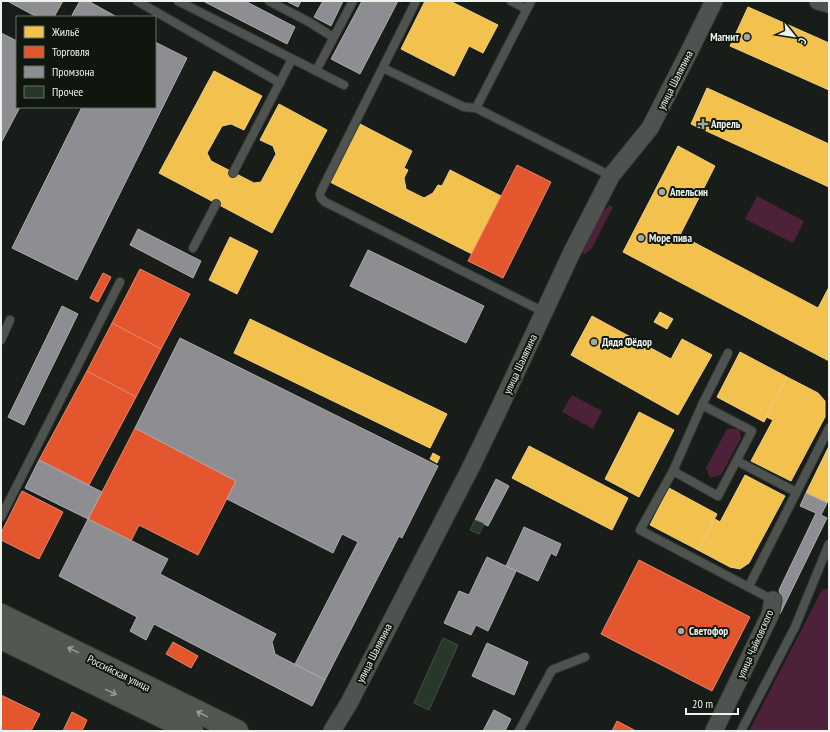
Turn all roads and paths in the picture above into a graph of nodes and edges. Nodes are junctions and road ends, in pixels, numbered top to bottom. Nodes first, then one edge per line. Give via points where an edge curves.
1 (137, 1) edge
2 (178, 1) edge
3 (269, 1) edge
4 (353, 1) edge
5 (416, 1) edge
6 (511, 1) edge
7 (530, 1) edge
8 (714, 1) edge
9 (818, 1) edge
10 (829, 4) edge
11 (526, 9) junction
12 (333, 37) junction
13 (292, 59) junction
14 (383, 68) junction
15 (316, 71) junction
16 (280, 83) junction
17 (344, 85) dead end
18 (476, 108) junction
19 (233, 173) dead end
20 (611, 176) junction
21 (216, 204) dead end
22 (193, 248) dead end
23 (120, 282) dead end
24 (544, 312) junction
25 (10, 320) dead end
26 (1, 340) edge
27 (728, 353) dead end
28 (702, 404) junction
29 (829, 428) edge
30 (737, 461) junction
31 (673, 471) junction
32 (796, 492) junction
33 (1, 517) edge
34 (829, 544) edge
35 (749, 586) junction
36 (773, 600) joint
37 (1, 615) edge
38 (1, 638) edge
39 (585, 657) dead end
40 (192, 731) edge
41 (237, 731) edge
42 (332, 731) edge
43 (519, 731) edge
44 (714, 731) edge
45 (741, 731) edge

1 - 16 lane
2 - 13 lane
3 - 12 lane
4 - 12 lane
5 - 14 lane
6 - 11 lane
7 - 11 lane
8 - 20 street, улица Шаляпина via 650,128
9 - 10 street
11 - 18 lane
12 - 15 lane
13 - 15 lane
13 - 16 lane
14 - 18 lane via 464,107
14 - 24 lane via 322,189 321,198
15 - 17 lane
16 - 19 lane
18 - 20 lane
20 - 24 street, улица Шаляпина
21 - 22 lane
23 - 33 lane
24 - 42 street, улица Шаляпина via 471,467
25 - 26 lane
27 - 28 lane
28 - 30 lane via 752,431
28 - 31 lane
29 - 32 lane
30 - 31 lane via 718,496
30 - 32 lane
31 - 35 lane via 640,530
32 - 35 lane
34 - 45 lane via 795,627
35 - 36 lane
36 - 44 street, улица Чайковского via 770,615
41 -> 37 main road, Российская улица
38 -> 40 main road, Российская улица
39 - 43 lane via 552,670

